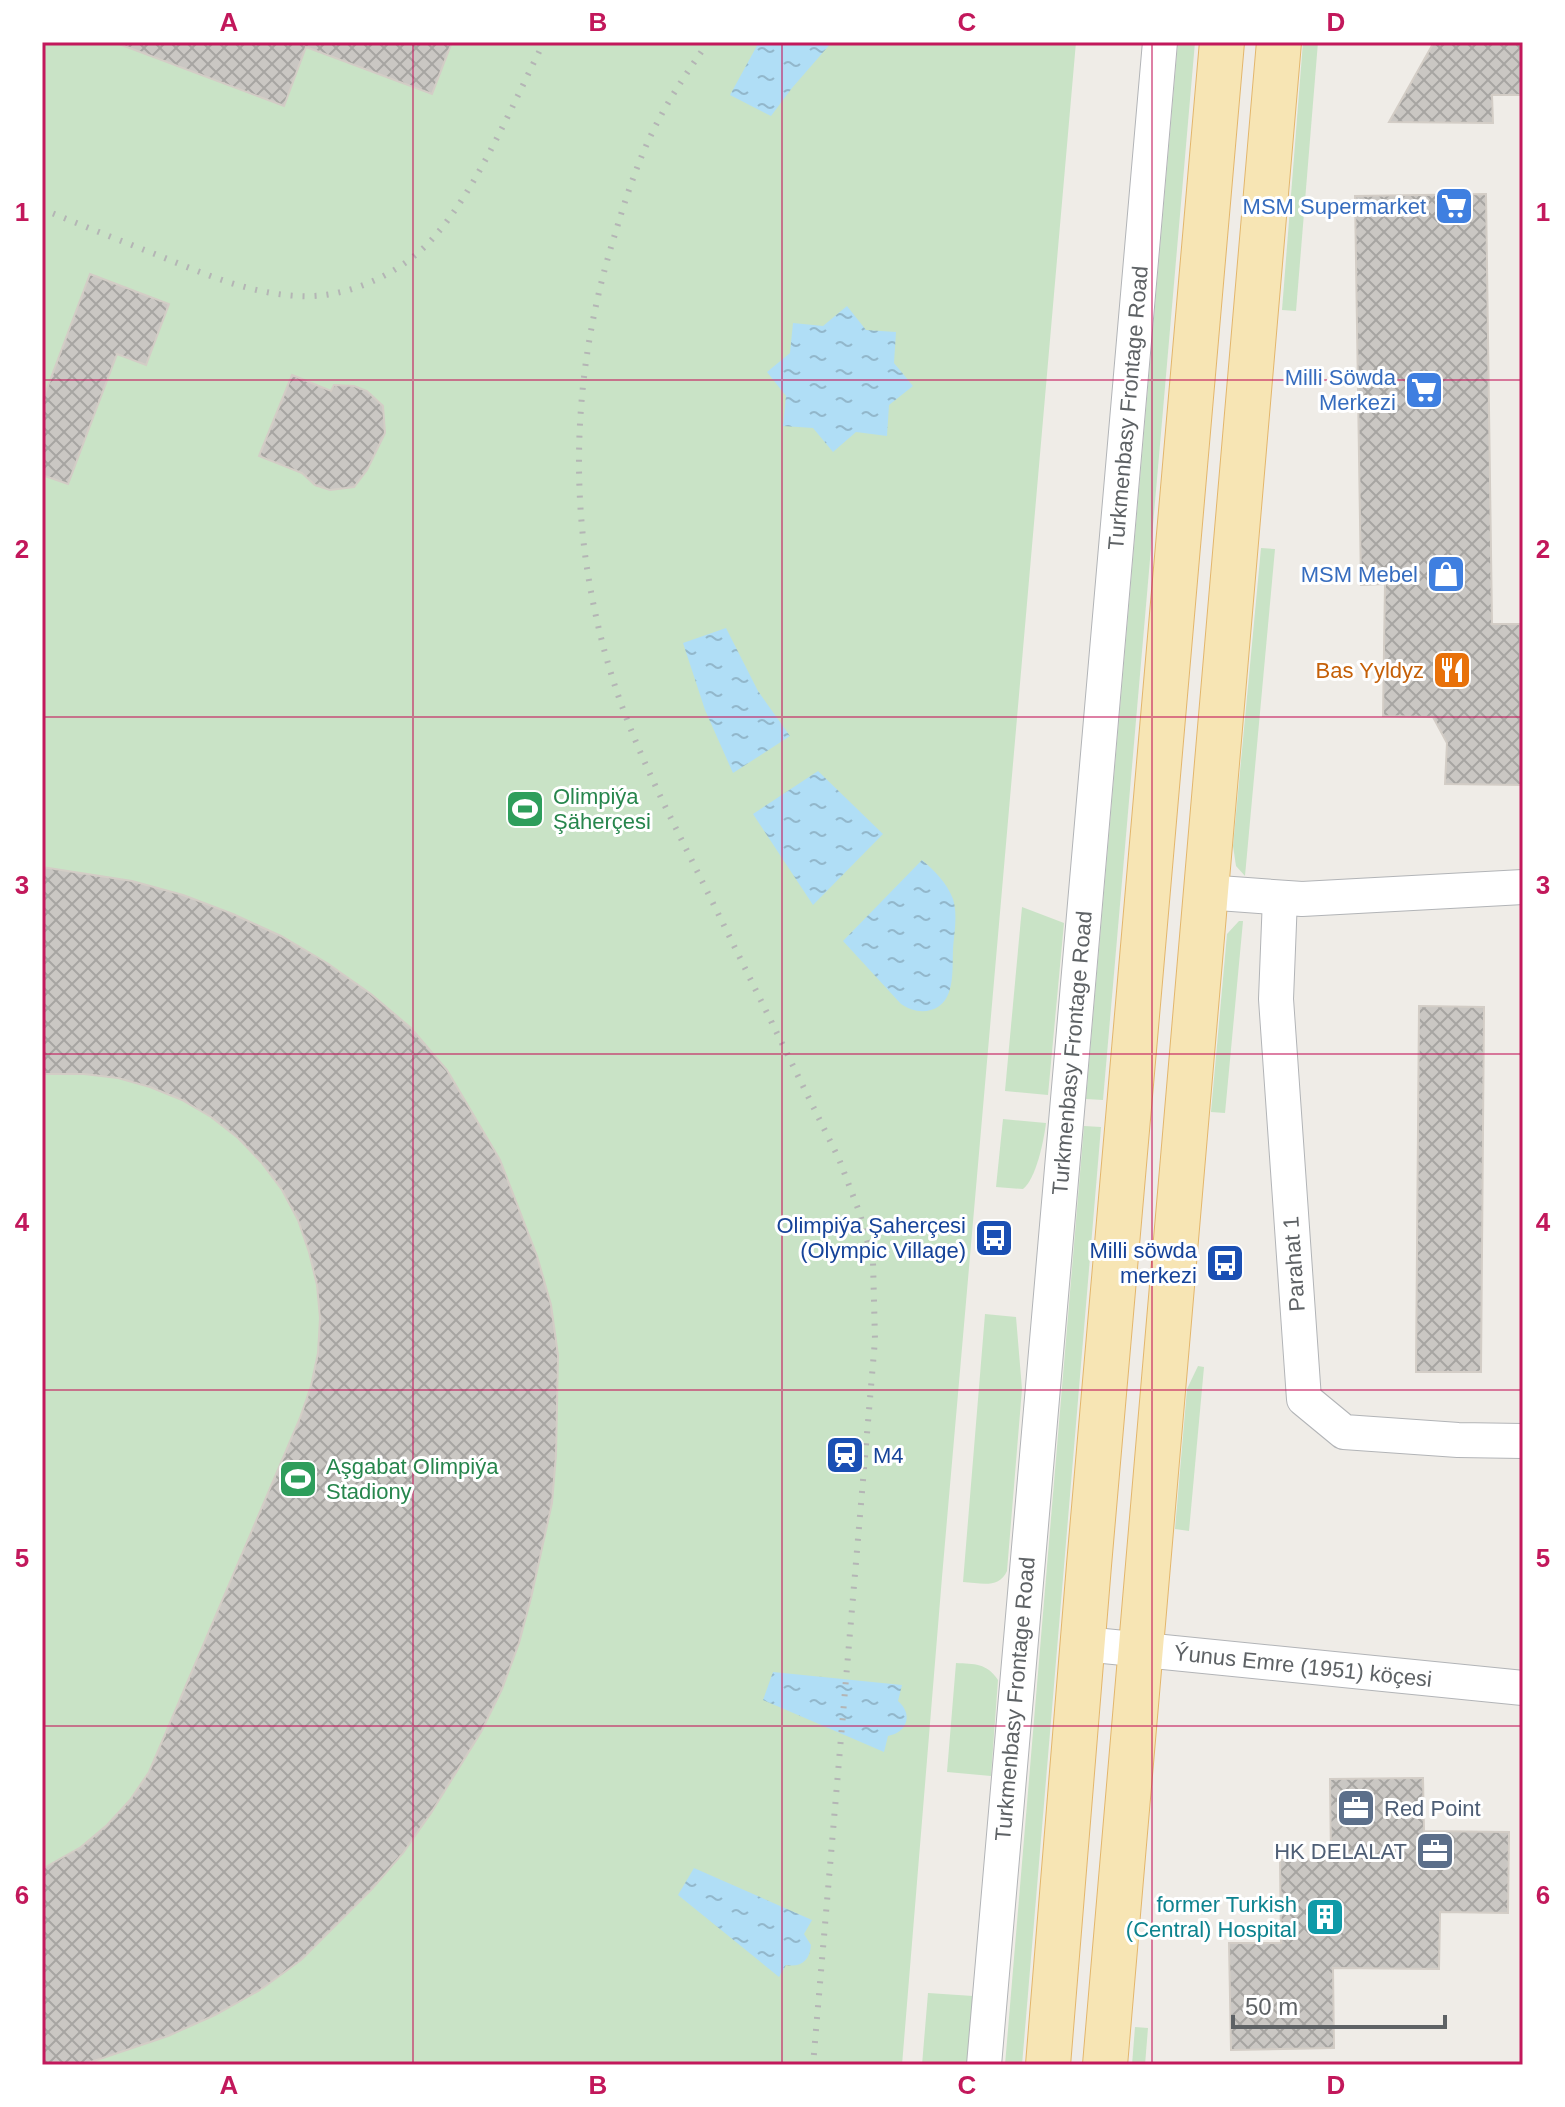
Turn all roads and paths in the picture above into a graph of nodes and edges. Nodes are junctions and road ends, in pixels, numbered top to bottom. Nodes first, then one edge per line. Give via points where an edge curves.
1 (1160, 42) edge
2 (1222, 42) edge
3 (1279, 42) edge
4 (1523, 887) edge
5 (1205, 892) junction
6 (1280, 898) junction
7 (1523, 1441) edge
8 (1084, 1644) junction
9 (1140, 1651) junction
10 (1523, 1688) edge
11 (984, 2065) edge
12 (1048, 2065) edge
13 (1105, 2065) edge

1 - 11 street, Turkmenbasy Frontage Road
2 - 8 main road
3 - 5 main road
4 - 6 street
5 - 6 street
5 - 9 main road
6 - 7 street, Parahat 1 via 1276,999 1304,1399 1344,1432
8 - 9 street, Ýunus Emre (1951) köçesi
8 - 12 main road
9 - 10 street, Ýunus Emre (1951) köçesi
9 - 13 main road

